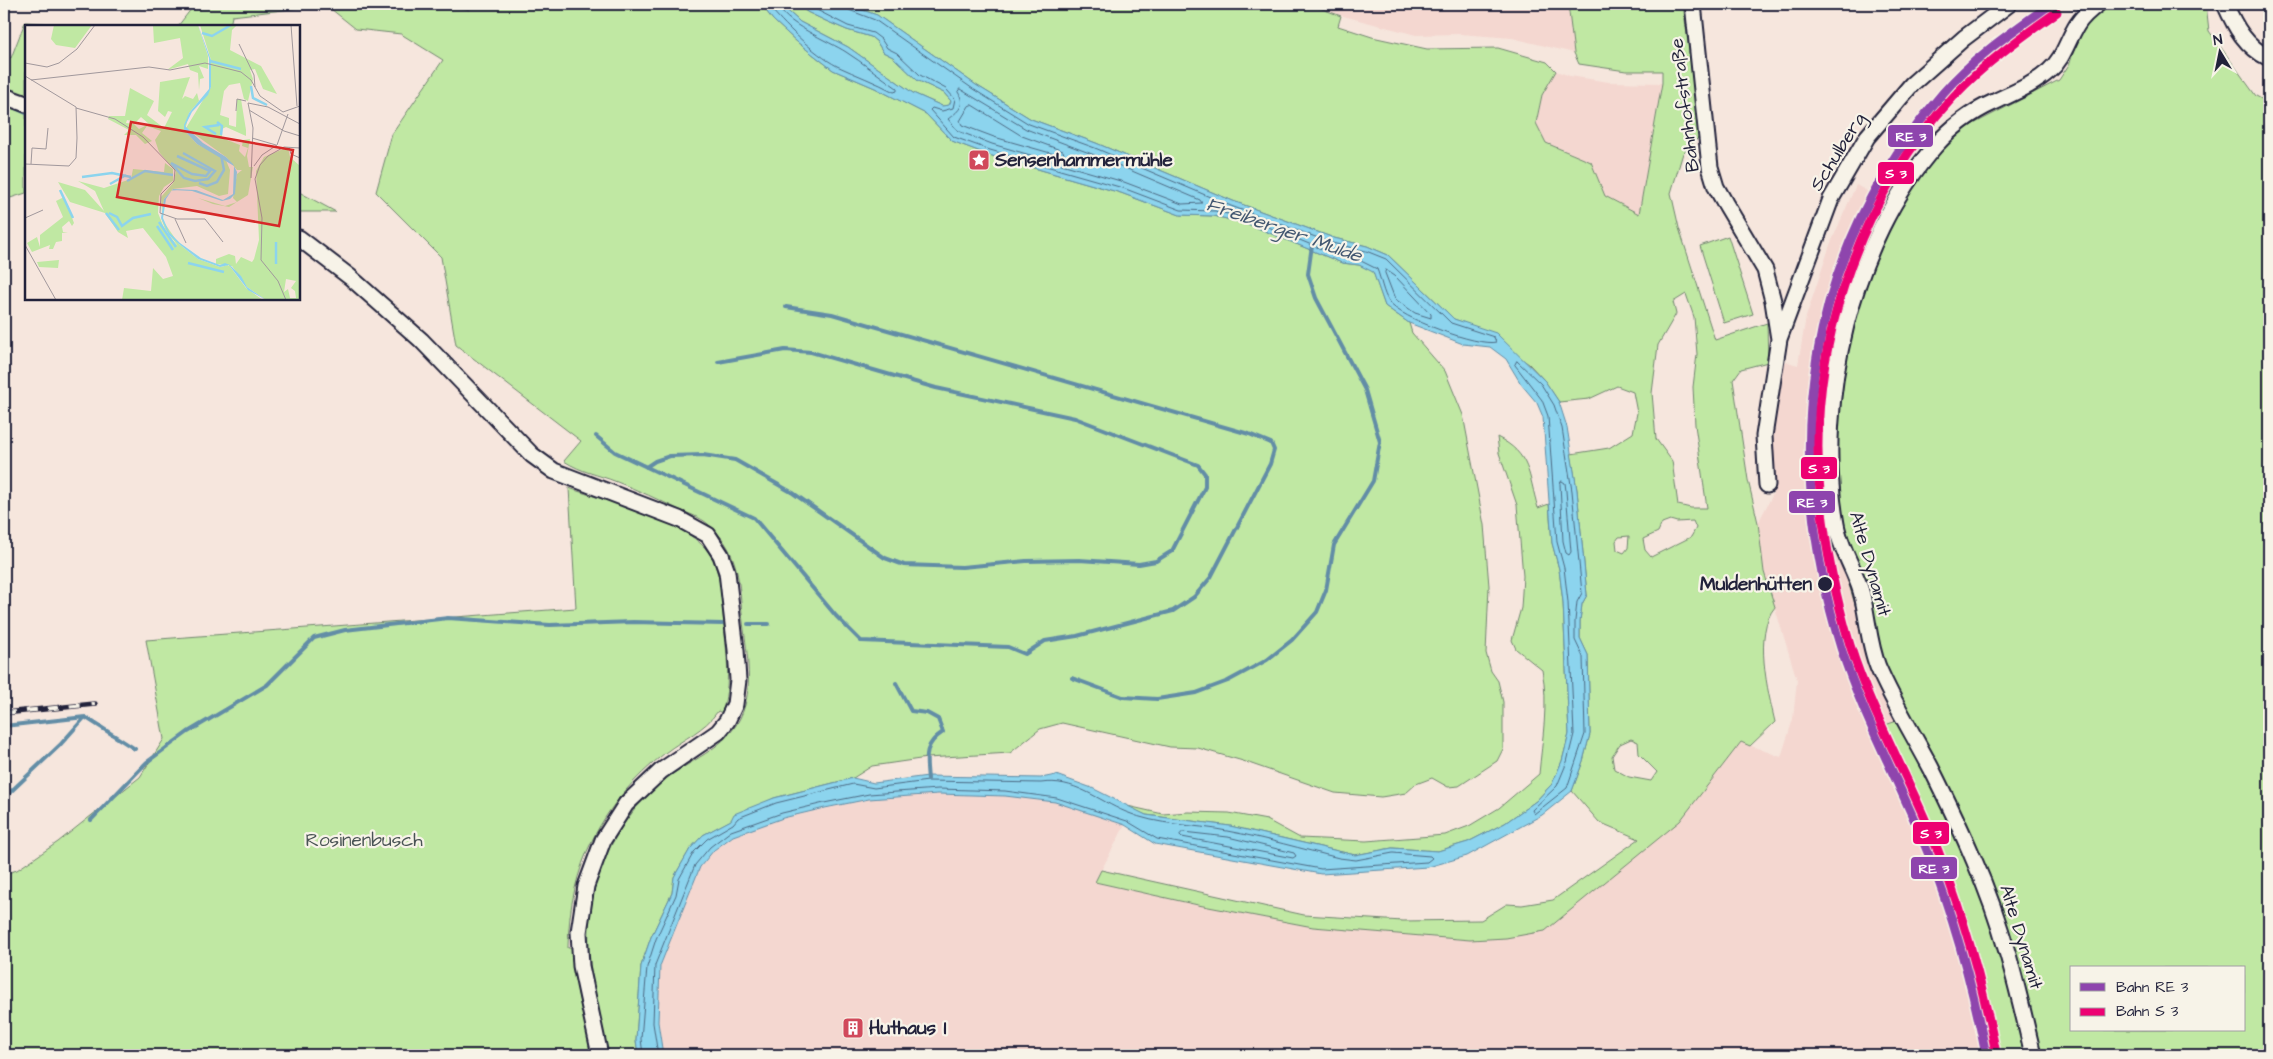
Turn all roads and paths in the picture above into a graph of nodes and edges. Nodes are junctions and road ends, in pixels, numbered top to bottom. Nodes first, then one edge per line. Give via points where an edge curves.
1 (1693, 4) edge
2 (2009, 4) edge
3 (2098, 4) edge
4 (2225, 4) edge
5 (2269, 58) edge
6 (4, 96) edge
7 (25, 104) edge
8 (300, 239) edge
9 (1779, 339) junction
10 (1767, 485) dead end
11 (600, 1055) edge
12 (2034, 1055) edge

1 - 9 street, Bahnhofstraße via 1710,167 1716,187 1765,270
2 - 9 street, Schulberg via 1912,84 1866,138 1831,198
3 - 12 street, Alte Dynamit via 2077,26 2056,65 2034,82 1988,104 1955,126 1933,147 1898,197 1876,237 1851,306 1832,409 1831,486 1836,526 1861,590 1871,646 1889,691 1975,862 2008,952
4 - 5 street via 2245,41
6 - 7 street
8 - 11 street via 350,277 422,340 532,455 554,471 680,519 708,535 721,554 727,572 736,650 738,680 735,704 718,732 661,771 626,804 603,840 586,886 580,922 580,957
9 - 10 street, Bahnhofstraße via 1764,436

